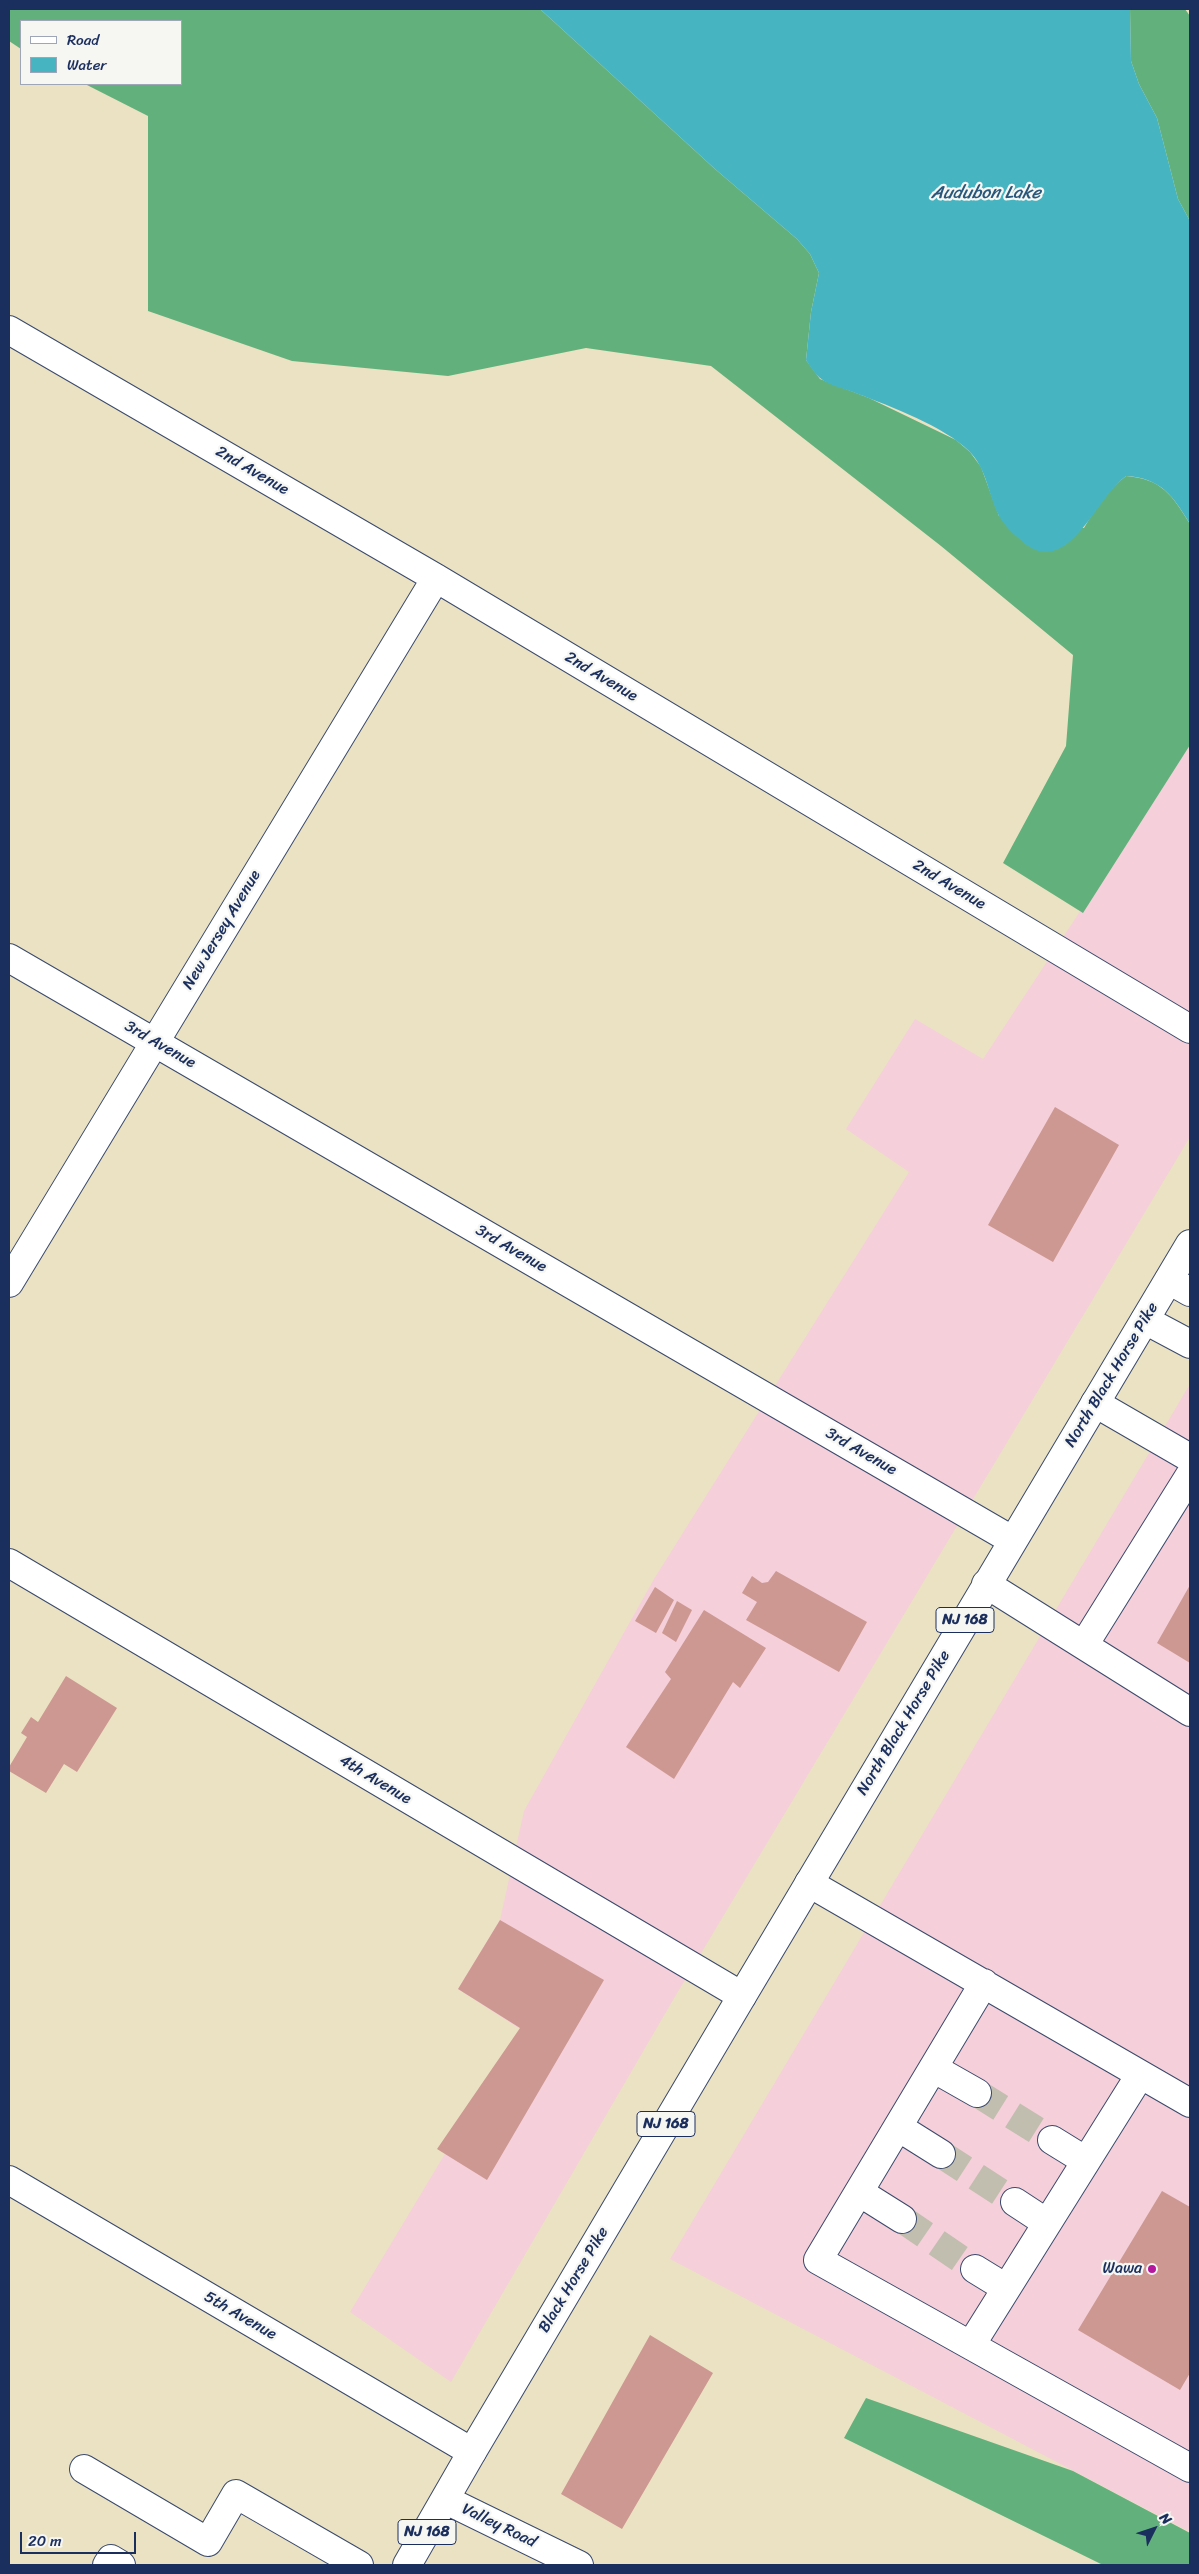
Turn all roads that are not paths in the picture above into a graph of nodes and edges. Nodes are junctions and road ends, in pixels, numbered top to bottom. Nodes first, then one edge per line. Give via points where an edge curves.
1 (9, 330) edge
2 (436, 578) junction
3 (9, 958) edge
4 (1190, 1029) edge
5 (154, 1042) junction
6 (1190, 1244) edge
7 (9, 1283) edge
8 (1180, 1286) edge
9 (1145, 1320) junction
10 (1190, 1344) edge
11 (1095, 1403) junction
12 (1190, 1458) edge
13 (1190, 1475) edge
14 (1012, 1540) junction
15 (9, 1563) edge
16 (986, 1584) junction
17 (1084, 1645) junction
18 (1190, 1712) edge
19 (809, 1883) junction
20 (984, 1983) junction
21 (742, 1996) junction
22 (934, 2068) junction
23 (1140, 2075) junction
24 (977, 2093) tunnel mouth
25 (1190, 2103) edge
26 (898, 2127) junction
27 (1052, 2140) tunnel mouth
28 (941, 2154) tunnel mouth
29 (1086, 2161) junction
30 (9, 2180) edge
31 (859, 2192) junction
32 (1015, 2202) tunnel mouth
33 (902, 2219) tunnel mouth
34 (1047, 2223) junction
35 (975, 2269) tunnel mouth
36 (1006, 2288) junction
37 (971, 2345) junction
38 (472, 2452) junction
39 (1190, 2468) edge
40 (84, 2469) dead end
41 (446, 2500) junction
42 (108, 2565) edge
43 (121, 2565) edge
44 (358, 2565) edge
45 (408, 2565) edge
46 (579, 2565) edge

1 - 2 street, 2nd Avenue
2 - 4 street, 2nd Avenue
2 - 5 street, New Jersey Avenue
3 - 5 street, 3rd Avenue
5 - 7 street, New Jersey Avenue
5 - 14 street, 3rd Avenue
6 - 8 street, North Black Horse Pike / NJ 168
8 - 9 street, North Black Horse Pike / NJ 168
9 - 10 street
9 - 11 street, North Black Horse Pike / NJ 168
11 - 12 street
11 - 14 street, North Black Horse Pike / NJ 168
13 - 17 street
14 - 16 street, North Black Horse Pike / NJ 168
15 - 21 street, 4th Avenue
16 - 17 street
16 - 19 street, North Black Horse Pike / NJ 168
17 - 18 street
19 - 20 street
19 - 21 street, North Black Horse Pike / NJ 168
20 - 22 street
20 - 23 street
21 - 38 street, Black Horse Pike / NJ 168
22 - 24 street
22 - 26 street
23 - 25 street
23 - 29 street
26 - 28 street
26 - 31 street
27 - 29 street
29 - 34 street
30 - 38 street, 5th Avenue
31 - 33 street
31 - 37 street via 818,2260
32 - 34 street
34 - 36 street
35 - 36 street
36 - 37 street
37 - 39 street
38 - 41 street, Black Horse Pike / NJ 168
40 - 44 street via 208,2542 236,2494
41 - 45 street, Black Horse Pike / NJ 168
41 - 46 street, Valley Road
42 - 43 street via 111,2559

